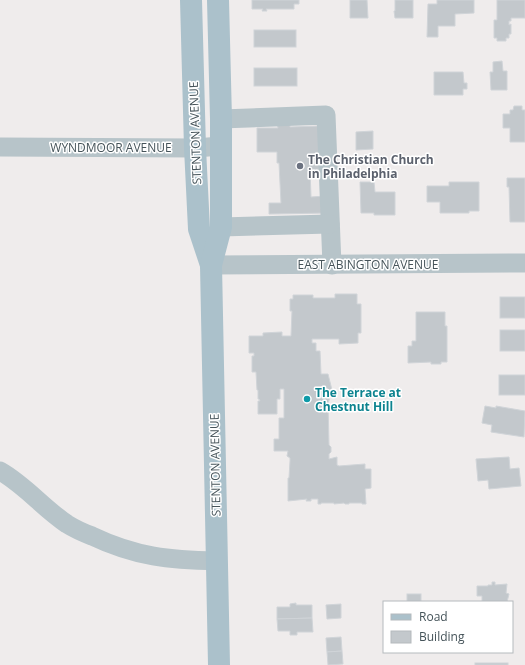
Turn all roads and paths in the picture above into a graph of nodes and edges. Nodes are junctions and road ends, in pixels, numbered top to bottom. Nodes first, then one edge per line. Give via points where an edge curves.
1 (192, 0) edge
2 (218, 0) edge
3 (221, 119) junction
4 (0, 146) edge
5 (221, 146) junction
6 (195, 148) junction
7 (330, 224) junction
8 (221, 227) junction
9 (525, 262) edge
10 (332, 264) junction
11 (211, 265) junction
12 (0, 471) edge
13 (217, 561) junction
14 (219, 665) edge

1 - 6 main road, STENTON AVENUE
2 - 3 main road, STENTON AVENUE
3 - 5 main road, STENTON AVENUE
3 - 7 street via 326,115
4 - 6 street, WYNDMOOR AVENUE
5 - 6 street, WYNDMOOR AVENUE
5 - 8 main road, STENTON AVENUE
6 - 11 main road, STENTON AVENUE via 199,229
7 - 8 street
7 - 10 street
8 - 11 main road, STENTON AVENUE
9 - 10 street, EAST ABINGTON AVENUE
10 - 11 street, EAST ABINGTON AVENUE
11 - 13 main road, STENTON AVENUE
12 - 13 street via 19,483 67,524 113,546 148,556
13 - 14 main road, STENTON AVENUE

